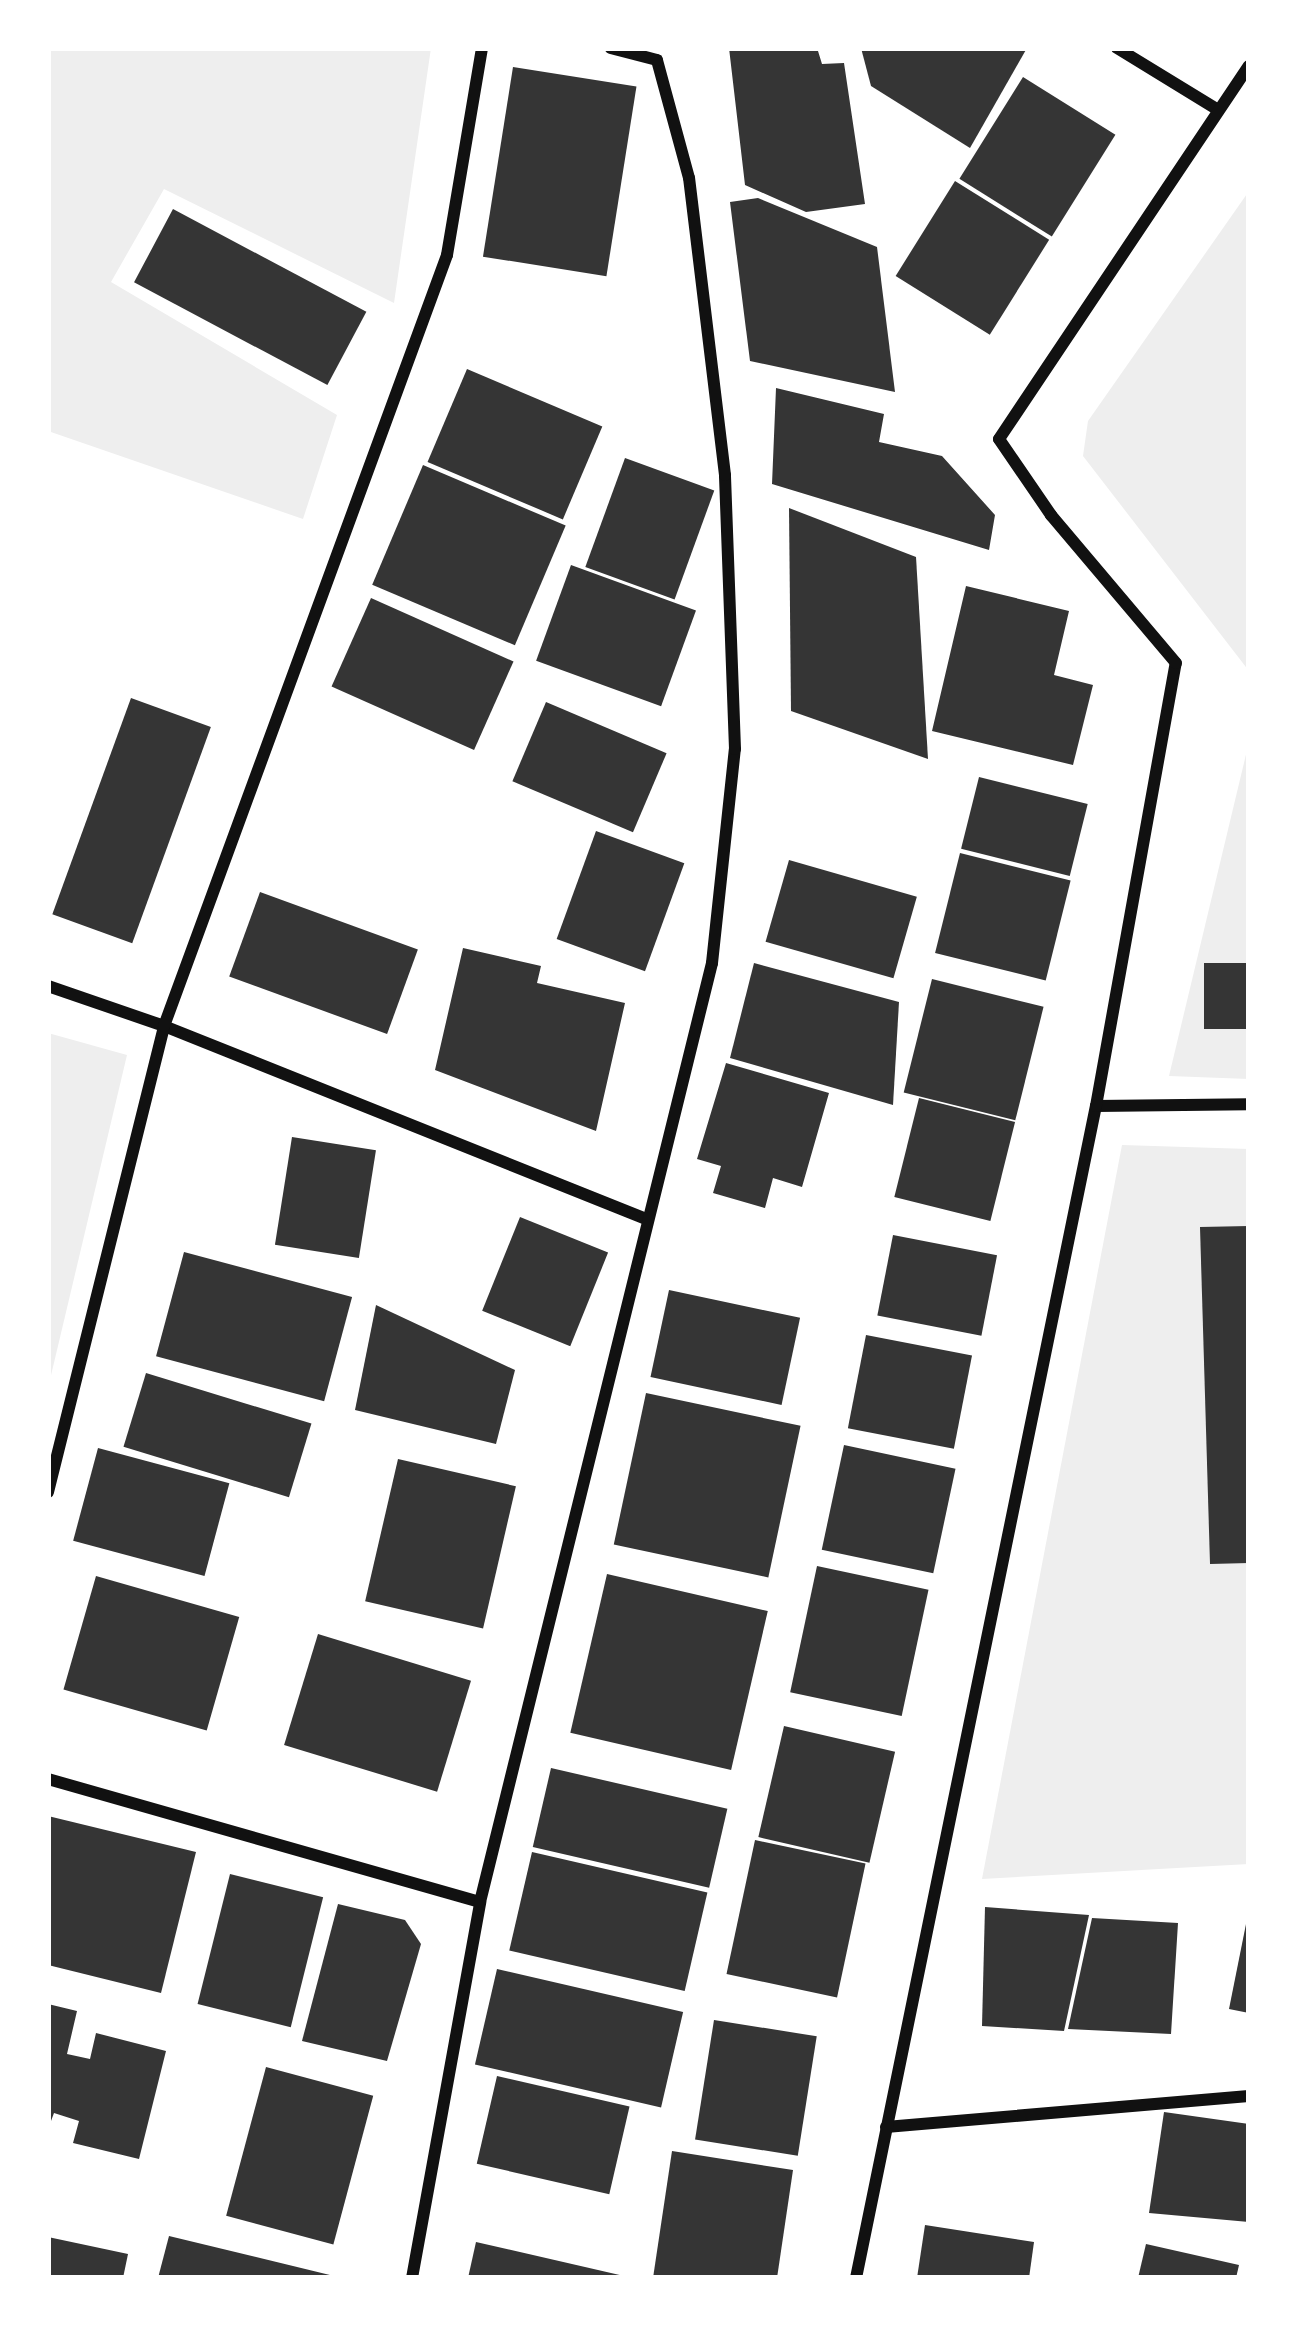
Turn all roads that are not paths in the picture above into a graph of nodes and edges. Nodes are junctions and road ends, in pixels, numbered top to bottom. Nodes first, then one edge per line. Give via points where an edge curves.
1 (482, 48) edge
2 (611, 48) edge
3 (1118, 48) edge
4 (1249, 66) edge
5 (1218, 110) junction
6 (48, 986) edge
7 (164, 1026) junction
8 (1249, 1104) edge
9 (1096, 1106) junction
10 (646, 1219) junction
11 (48, 1492) edge
12 (48, 1779) edge
13 (480, 1902) junction
14 (1249, 2096) edge
15 (886, 2127) junction
16 (412, 2278) edge
17 (856, 2278) edge

1 - 7 street via 447,255
2 - 10 street via 657,60 689,178 725,476 735,749 712,963
3 - 5 street
4 - 5 street
5 - 9 street via 999,439 1051,515 1176,663
6 - 7 street
7 - 10 street
7 - 11 street
8 - 9 street
9 - 15 street
10 - 13 street
12 - 13 street
13 - 16 street
14 - 15 street
15 - 17 street

